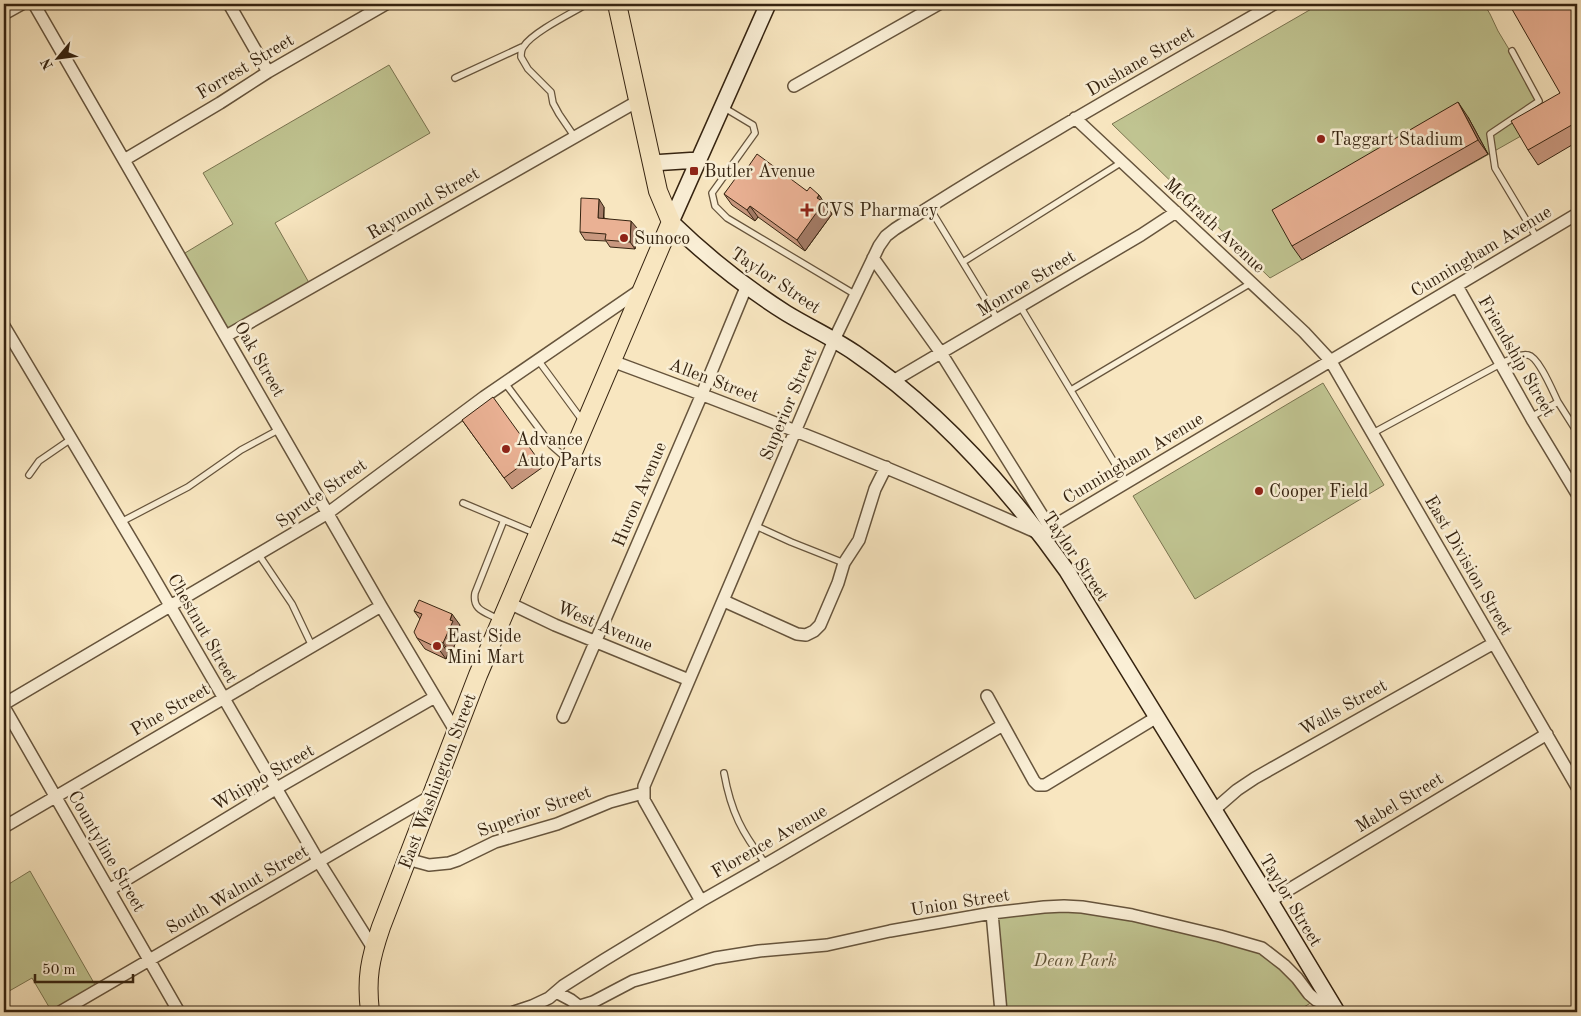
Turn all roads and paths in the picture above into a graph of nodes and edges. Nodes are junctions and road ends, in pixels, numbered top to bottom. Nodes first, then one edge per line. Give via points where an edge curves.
1 (22, 4) edge
2 (34, 4) edge
3 (229, 4) edge
4 (386, 4) edge
5 (587, 4) edge
6 (617, 4) edge
7 (768, 4) edge
8 (913, 4) edge
9 (939, 4) edge
10 (1274, 4) edge
11 (4, 14) edge
12 (919, 15) junction
13 (522, 47) junction
14 (1512, 51) dead end
15 (268, 72) junction
16 (455, 78) dead end
17 (794, 86) dead end
18 (638, 101) junction
19 (723, 106) junction
20 (1075, 118) junction
21 (574, 136) junction
22 (124, 160) junction
23 (698, 160) junction
24 (1122, 162) junction
25 (652, 163) junction
26 (929, 207) junction
27 (1176, 212) junction
28 (1577, 214) edge
29 (671, 222) junction
30 (1537, 238) junction
31 (873, 258) junction
32 (963, 262) junction
33 (1251, 283) junction
34 (747, 285) junction
35 (1457, 286) junction
36 (644, 287) junction
37 (856, 295) junction
38 (1020, 306) junction
39 (998, 320) junction
40 (4, 326) edge
41 (226, 336) junction
42 (834, 340) junction
43 (941, 353) junction
44 (538, 360) junction
45 (1330, 360) junction
46 (612, 361) junction
47 (1502, 363) junction
48 (893, 381) junction
49 (505, 383) junction
50 (1070, 390) junction
51 (702, 394) junction
52 (1558, 402) junction
53 (1531, 418) junction
54 (585, 423) junction
55 (280, 429) junction
56 (796, 430) junction
57 (1577, 432) edge
58 (1372, 433) junction
59 (71, 439) junction
60 (570, 462) junction
61 (886, 467) junction
62 (29, 476) dead end
63 (1126, 483) junction
64 (1577, 494) edge
65 (463, 503) dead end
66 (328, 513) junction
67 (504, 520) junction
68 (120, 522) junction
69 (756, 526) junction
70 (1045, 531) junction
71 (539, 534) junction
72 (259, 555) junction
73 (844, 563) junction
74 (724, 601) junction
75 (509, 603) junction
76 (169, 606) junction
77 (381, 606) junction
78 (502, 621) junction
79 (596, 642) junction
80 (1494, 643) junction
81 (312, 646) junction
82 (688, 680) junction
83 (987, 696) dead end
84 (436, 697) junction
85 (224, 698) junction
86 (4, 709) edge
87 (563, 717) dead end
88 (1157, 717) junction
89 (1002, 725) junction
90 (456, 732) junction
91 (1547, 734) junction
92 (724, 774) dead end
93 (1577, 786) edge
94 (277, 788) junction
95 (643, 794) junction
96 (431, 796) junction
97 (55, 797) junction
98 (1214, 810) junction
99 (4, 827) edge
100 (407, 858) junction
101 (319, 862) junction
102 (766, 864) junction
103 (109, 890) junction
104 (701, 900) junction
105 (1270, 900) junction
106 (992, 913) junction
107 (373, 948) junction
108 (150, 960) junction
109 (556, 992) junction
110 (1334, 1008) edge
111 (583, 1009) edge
112 (60, 1012) edge
113 (179, 1012) edge
114 (370, 1012) edge
115 (514, 1012) edge
116 (1002, 1012) edge

1 - 11 street
2 - 22 street, Oak Street
3 - 15 street
4 - 15 street, Forrest Street
5 - 13 lane via 528,40
6 - 18 main road
7 - 19 main road, East Washington Street
8 - 12 street
9 - 12 street
10 - 20 street, Dushane Street
12 - 17 street
13 - 16 lane
13 - 21 lane via 521,57 528,69 551,92 558,114
14 - 30 lane via 1538,101 1490,134 1495,168
15 - 22 street, Forrest Street
18 - 21 street, Raymond Street
18 - 25 main road
19 - 23 main road, East Washington Street
19 - 37 lane via 753,125 755,133 712,193 715,206 727,218
20 - 24 street, McGrath Avenue
20 - 26 street, Superior Street
21 - 41 street, Raymond Street
22 - 41 street, Oak Street
23 - 25 main road
23 - 29 main road, East Washington Street
24 - 27 street, McGrath Avenue
24 - 32 lane
25 - 29 main road via 658,191
26 - 31 street, Superior Street via 886,236
26 - 32 lane
27 - 33 street, McGrath Avenue
27 - 38 street, Monroe Street
28 - 30 street, Cunningham Avenue
29 - 34 main road, Taylor Street
29 - 36 main road, East Washington Street
30 - 35 street, Cunningham Avenue
31 - 37 street, Superior Street
31 - 43 street, Taylor Street
32 - 39 lane
33 - 45 street, McGrath Avenue
33 - 50 lane
34 - 42 main road, Taylor Street
34 - 51 street, Huron Avenue
35 - 45 street, Cunningham Avenue
35 - 47 street, Friendship Street
36 - 44 street, Spruce Street
36 - 46 main road, East Washington Street
37 - 42 street, Superior Street
38 - 39 street, Monroe Street
38 - 50 lane
39 - 43 street, Monroe Street
40 - 59 street, Chestnut Street
41 - 55 street, Oak Street
42 - 48 main road, Taylor Street
42 - 56 street, Superior Street
43 - 48 street, Monroe Street
43 - 70 street, Taylor Street
44 - 49 street, Spruce Street
44 - 54 lane
45 - 58 street, East Division Street
45 - 63 street, Cunningham Avenue
46 - 51 street, Allen Street
46 - 54 main road, East Washington Street
47 - 52 lane via 1524,355 1532,357 1539,364
47 - 53 street, Friendship Street
47 - 58 lane
48 - 70 main road, Taylor Street via 960,440
49 - 60 lane via 552,446
49 - 66 street, Spruce Street
50 - 63 lane
51 - 56 street, Allen Street
51 - 79 street, Huron Avenue
52 - 53 lane
52 - 57 lane
53 - 64 street, Friendship Street
54 - 60 main road, East Washington Street
55 - 66 street, Oak Street
55 - 68 lane via 241,450 188,487
56 - 61 street, Allen Street
56 - 69 street, Superior Street
58 - 80 street, East Division Street
59 - 62 lane via 39,461
59 - 68 street, Chestnut Street
60 - 71 main road, East Washington Street
61 - 70 street
61 - 73 street via 875,489 859,540
63 - 70 street, Cunningham Avenue
65 - 67 lane
66 - 72 street, Spruce Street
66 - 77 street, Oak Street
67 - 71 lane
67 - 78 lane via 474,601 478,608
68 - 76 street, Chestnut Street
69 - 73 lane
69 - 74 street, Superior Street
70 - 88 main road, Taylor Street
71 - 75 main road, East Washington Street
72 - 76 street, Spruce Street
72 - 81 lane via 292,604
73 - 74 street via 820,625 806,635 797,634
74 - 82 street, Superior Street
75 - 78 main road, East Washington Street
75 - 79 street, West Avenue
76 - 85 street, Chestnut Street
76 - 86 street, Spruce Street
77 - 81 street, Pine Street
77 - 84 street, Oak Street
78 - 90 main road, East Washington Street
79 - 82 street, West Avenue
79 - 87 street, Huron Avenue
80 - 91 street, East Division Street
80 - 98 street, Walls Street via 1255,778
81 - 85 street, Pine Street
82 - 95 street, Superior Street
83 - 89 street
84 - 90 street, Oak Street
84 - 94 street, Whippo Street
85 - 94 street, Chestnut Street
85 - 97 street, Pine Street
86 - 97 street, Countyline Street
88 - 89 street via 1045,785 1034,781
88 - 98 main road, Taylor Street
89 - 102 street, Florence Avenue
90 - 96 main road, East Washington Street
91 - 93 street, East Division Street
91 - 105 street, Mabel Street
92 - 102 lane via 728,797 740,826
94 - 101 street, Chestnut Street
94 - 103 street, Whippo Street
95 - 100 street, Superior Street via 610,802 557,824 495,842 458,860 438,865
95 - 104 street
96 - 100 main road, East Washington Street
96 - 101 street, South Walnut Street
97 - 99 street, Pine Street
97 - 103 street, Countyline Street
98 - 105 main road, Taylor Street
100 - 107 main road, East Washington Street
101 - 107 street, Chestnut Street
101 - 108 street, South Walnut Street
102 - 104 street, Florence Avenue
103 - 108 street, Countyline Street
104 - 109 street, Florence Avenue
105 - 110 main road, Taylor Street
106 - 110 street, Union Street via 1044,907 1082,907 1220,936 1262,948 1284,965 1316,1000
106 - 111 street, Union Street via 827,945 715,958 633,980
106 - 116 street
107 - 114 main road, East Washington Street via 368,989
108 - 112 street, South Walnut Street
108 - 113 street, Countyline Street
109 - 111 street
109 - 115 street

